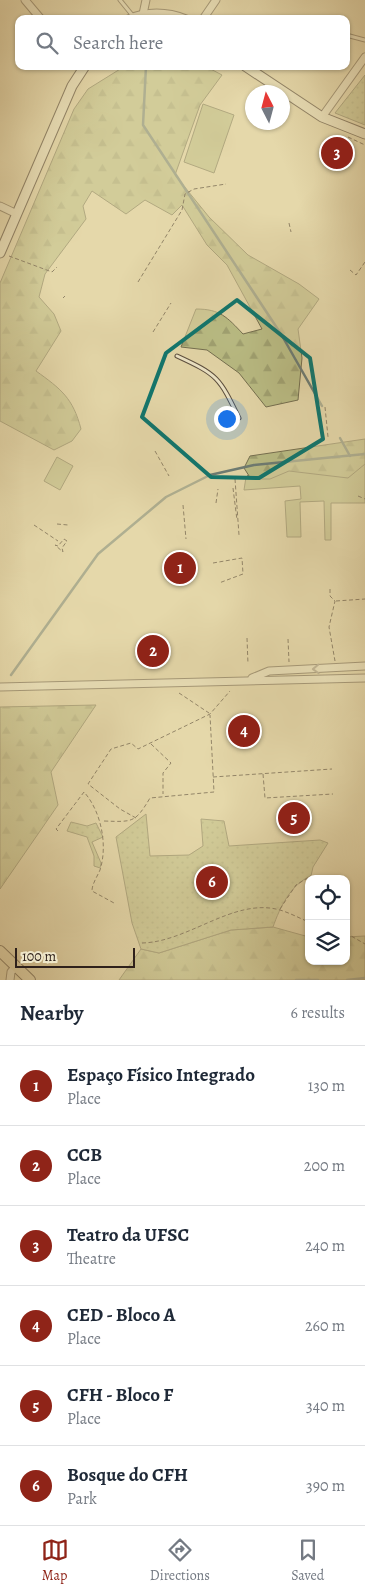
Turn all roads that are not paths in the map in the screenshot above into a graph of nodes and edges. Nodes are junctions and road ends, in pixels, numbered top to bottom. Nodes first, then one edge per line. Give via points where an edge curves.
1 (25, 0) edge
2 (120, 0) edge
3 (146, 0) edge
4 (216, 0) edge
5 (143, 14) junction
6 (38, 15) edge
7 (129, 15) edge
8 (140, 15) edge
9 (170, 15) edge
10 (206, 15) edge
11 (350, 36) edge
12 (365, 40) edge
13 (365, 57) edge
14 (82, 70) edge
15 (251, 70) edge
16 (322, 117) junction
17 (365, 134) edge
18 (0, 206) edge
19 (17, 214) junction
20 (4, 254) edge
21 (177, 356) dead end
22 (239, 418) dead end
23 (365, 666) edge
24 (365, 678) edge
25 (248, 680) junction
26 (0, 687) edge
27 (0, 951) edge
28 (16, 966) junction
29 (10, 980) edge
30 (30, 980) edge

1 - 6 street
2 - 7 lane
3 - 5 street
4 - 10 street
5 - 8 street
5 - 9 street
11 - 12 lane
13 - 16 street
14 - 19 main road via 72,86
15 - 16 main road
16 - 17 main road
18 - 19 street
19 - 20 main road
21 - 22 lane via 215,376
23 -> 25 street via 269,670
24 - 25 street
25 - 26 street
27 - 28 main road
28 - 29 street
28 - 30 main road

